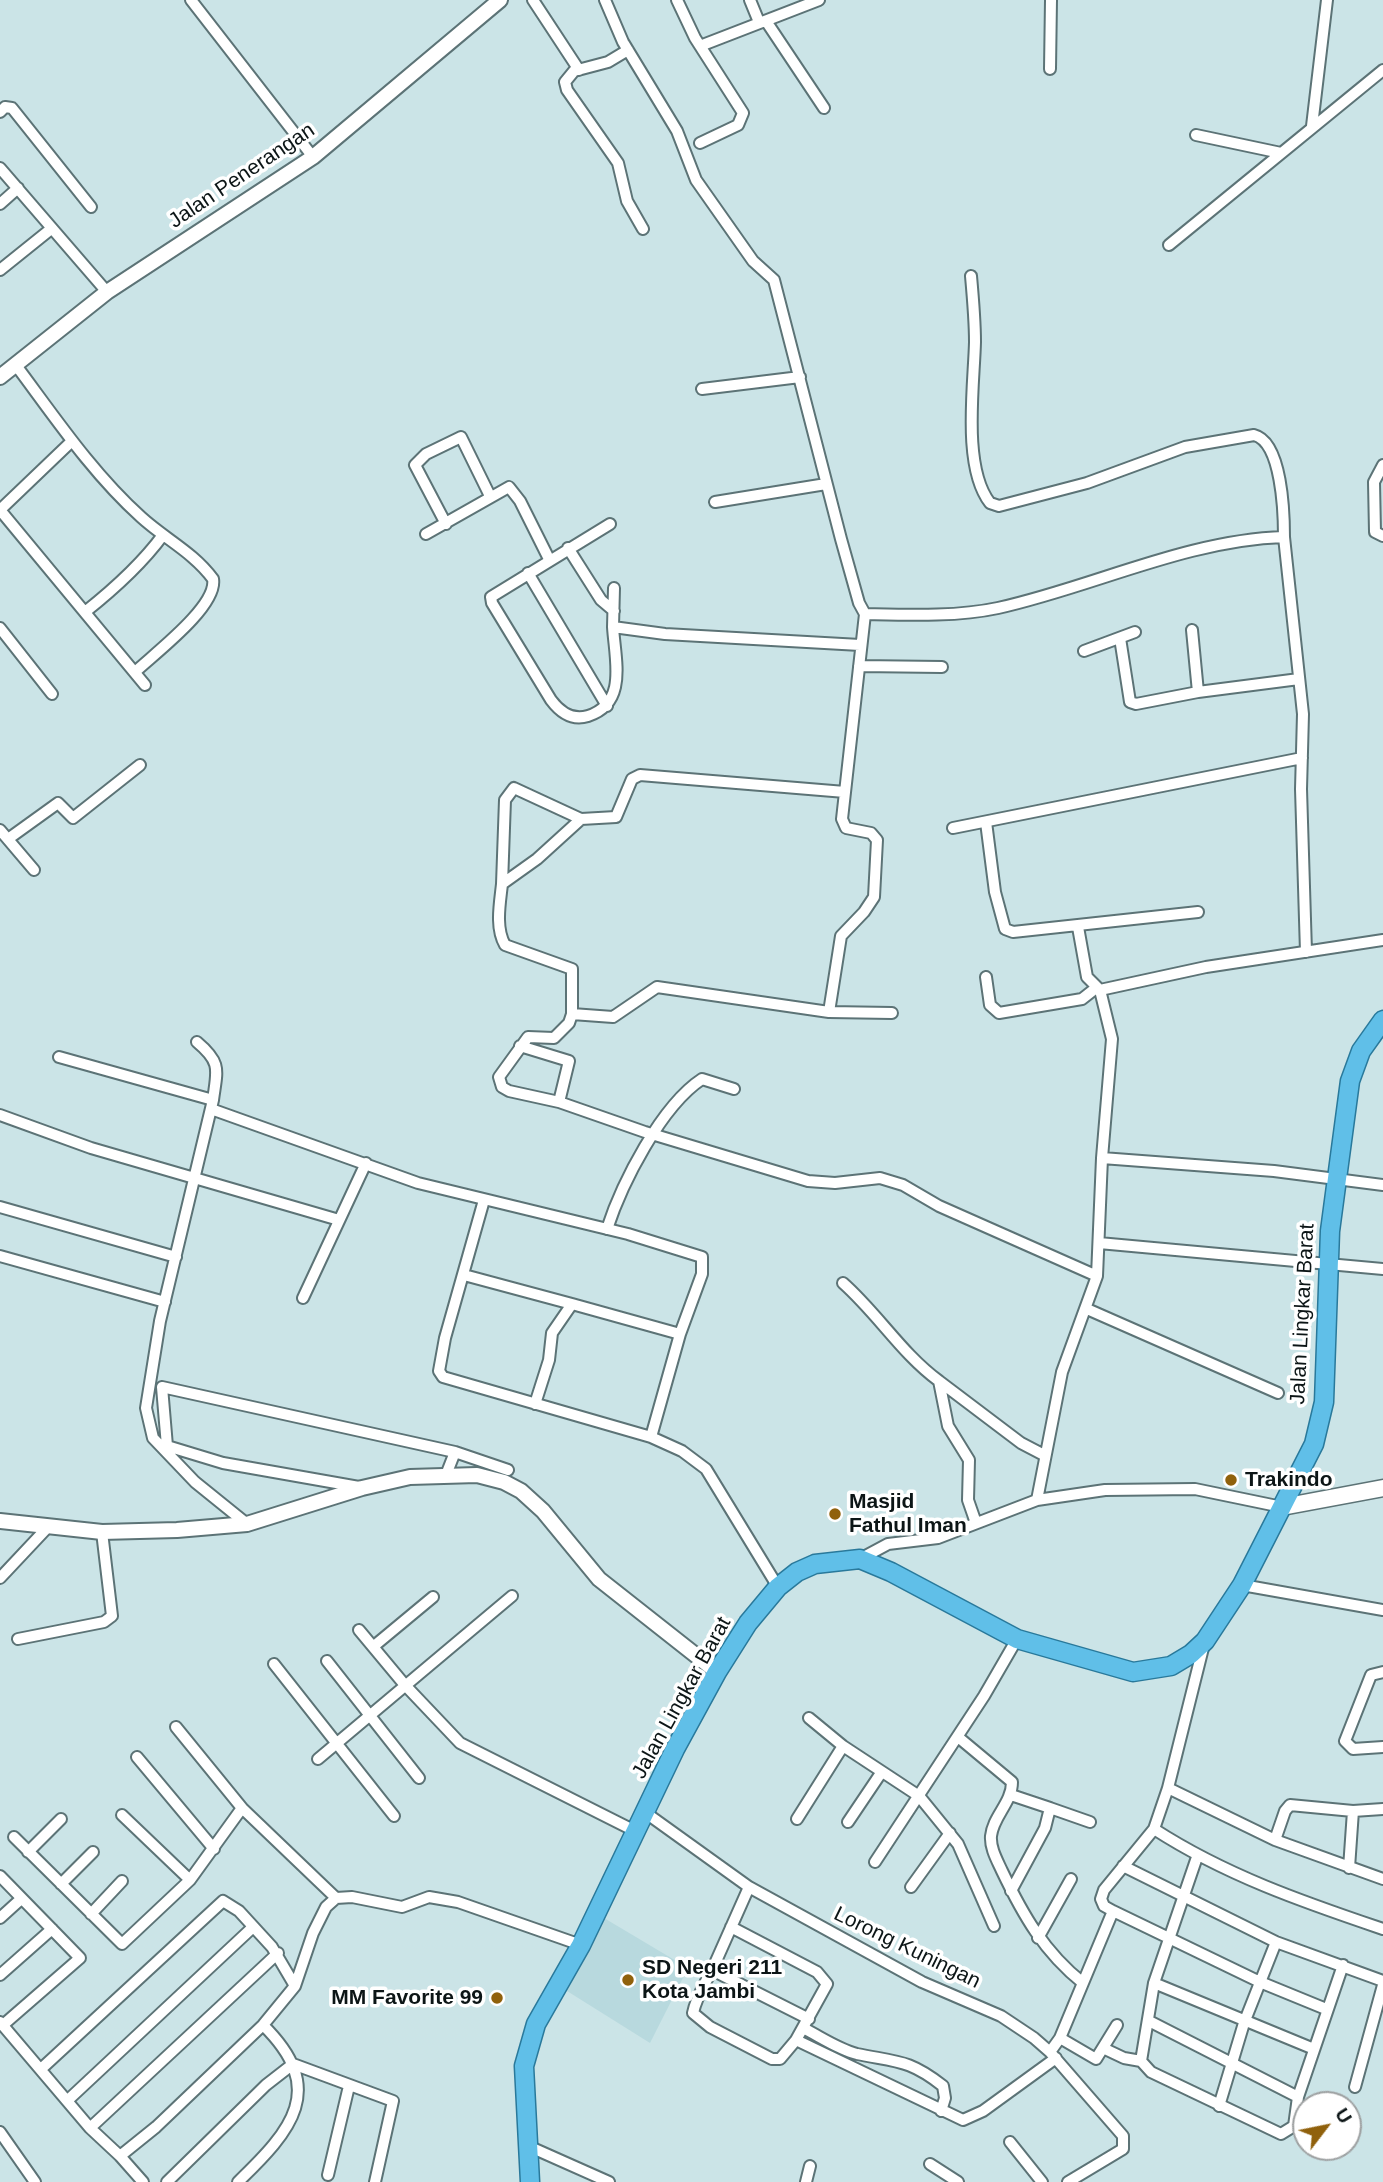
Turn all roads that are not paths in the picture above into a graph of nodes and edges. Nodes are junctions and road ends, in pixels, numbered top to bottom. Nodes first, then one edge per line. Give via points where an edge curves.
1 (191, 0) edge
2 (533, 0) edge
3 (605, 0) edge
4 (677, 0) edge
5 (750, 0) edge
6 (820, 0) edge
7 (1051, 0) edge
8 (1327, 0) edge
9 (496, 1) edge
10 (763, 22) junction
11 (700, 46) junction
12 (628, 50) junction
13 (1383, 60) edge
14 (1050, 69) dead end
15 (579, 70) junction
16 (1380, 72) edge
17 (824, 108) dead end
18 (0, 112) edge
19 (1312, 125) junction
20 (1196, 135) dead end
21 (700, 142) dead end
22 (1281, 153) junction
23 (313, 157) junction
24 (0, 168) edge
25 (18, 188) junction
26 (0, 204) edge
27 (91, 207) dead end
28 (51, 229) junction
29 (643, 229) dead end
30 (1169, 245) dead end
31 (0, 270) edge
32 (971, 276) dead end
33 (107, 292) junction
34 (15, 364) junction
35 (0, 377) edge
36 (800, 377) junction
37 (702, 389) dead end
38 (72, 441) junction
39 (1383, 465) edge
40 (826, 484) junction
41 (490, 496) junction
42 (715, 502) dead end
43 (0, 510) edge
44 (446, 524) junction
45 (610, 524) dead end
46 (426, 534) dead end
47 (163, 535) junction
48 (1383, 536) edge
49 (1284, 537) junction
50 (568, 548) junction
51 (550, 559) junction
52 (528, 573) junction
53 (614, 588) dead end
54 (614, 611) junction
55 (85, 612) junction
56 (864, 614) junction
57 (613, 627) junction
58 (0, 628) edge
59 (1192, 630) dead end
60 (1135, 632) dead end
61 (1120, 638) junction
62 (860, 645) junction
63 (1084, 651) dead end
64 (859, 666) junction
65 (942, 667) dead end
66 (135, 672) junction
67 (1298, 679) junction
68 (145, 685) dead end
69 (1198, 692) junction
70 (52, 694) dead end
71 (607, 706) junction
72 (1302, 758) junction
73 (140, 765) dead end
74 (845, 792) junction
75 (580, 819) junction
76 (986, 822) junction
77 (953, 828) dead end
78 (0, 830) edge
79 (8, 839) junction
80 (34, 870) dead end
81 (502, 884) junction
82 (1198, 912) dead end
83 (1078, 927) junction
84 (1383, 940) edge
85 (1306, 952) junction
86 (986, 977) dead end
87 (1098, 989) junction
88 (829, 1012) junction
89 (892, 1013) dead end
90 (572, 1014) junction
91 (1381, 1026) edge
92 (197, 1042) dead end
93 (520, 1046) junction
94 (59, 1057) dead end
95 (734, 1089) dead end
96 (559, 1102) junction
97 (212, 1104) junction
98 (0, 1115) edge
99 (653, 1134) junction
100 (1102, 1158) junction
101 (366, 1163) junction
102 (195, 1180) junction
103 (1335, 1180) junction
104 (1383, 1185) edge
105 (484, 1200) junction
106 (0, 1208) edge
107 (339, 1220) junction
108 (607, 1229) junction
109 (1099, 1243) junction
110 (0, 1256) edge
111 (176, 1257) junction
112 (1328, 1265) junction
113 (1383, 1269) edge
114 (464, 1275) junction
115 (1097, 1276) junction
116 (843, 1283) dead end
117 (303, 1298) dead end
118 (165, 1302) junction
119 (572, 1304) junction
120 (1087, 1309) junction
121 (680, 1334) junction
122 (939, 1381) junction
123 (1278, 1393) dead end
124 (535, 1404) junction
125 (651, 1437) junction
126 (153, 1438) junction
127 (167, 1446) junction
128 (455, 1452) junction
129 (1044, 1455) junction
130 (508, 1470) dead end
131 (446, 1475) junction
132 (362, 1488) junction
133 (1383, 1488) edge
134 (1037, 1500) junction
135 (1282, 1507) junction
136 (0, 1521) edge
137 (976, 1523) junction
138 (247, 1524) junction
139 (47, 1528) junction
140 (102, 1532) junction
141 (860, 1559) junction
142 (0, 1578) edge
143 (1242, 1585) junction
144 (778, 1587) junction
145 (512, 1596) dead end
146 (433, 1597) dead end
147 (1383, 1610) edge
148 (359, 1630) dead end
149 (18, 1639) dead end
150 (1017, 1639) junction
151 (1205, 1641) junction
152 (374, 1646) junction
153 (327, 1661) dead end
154 (274, 1664) dead end
155 (717, 1672) junction
156 (1383, 1672) edge
157 (404, 1684) junction
158 (367, 1715) junction
159 (808, 1718) dead end
160 (176, 1727) dead end
161 (958, 1737) junction
162 (334, 1742) junction
163 (843, 1746) junction
164 (1383, 1747) edge
165 (137, 1757) dead end
166 (318, 1759) dead end
167 (881, 1773) junction
168 (419, 1778) dead end
169 (1168, 1788) junction
170 (1011, 1795) junction
171 (919, 1796) junction
172 (242, 1808) junction
173 (1050, 1808) junction
174 (1383, 1809) edge
175 (1353, 1811) junction
176 (646, 1813) junction
177 (122, 1815) dead end
178 (394, 1815) dead end
179 (61, 1819) dead end
180 (797, 1819) dead end
181 (848, 1822) dead end
182 (1090, 1822) dead end
183 (1154, 1829) junction
184 (637, 1832) junction
185 (950, 1833) junction
186 (14, 1838) dead end
187 (1275, 1840) junction
188 (214, 1849) junction
189 (28, 1852) junction
190 (93, 1852) dead end
191 (1197, 1857) junction
192 (875, 1862) dead end
193 (1124, 1866) junction
194 (1349, 1867) junction
195 (0, 1876) edge
196 (1071, 1879) dead end
197 (1383, 1879) edge
198 (122, 1881) dead end
199 (190, 1881) junction
200 (61, 1884) junction
201 (911, 1887) dead end
202 (749, 1888) junction
203 (1011, 1891) junction
204 (336, 1898) junction
205 (1183, 1898) junction
206 (20, 1899) junction
207 (1113, 1911) junction
208 (92, 1914) junction
209 (0, 1918) edge
210 (994, 1926) dead end
211 (731, 1927) junction
212 (252, 1928) junction
213 (52, 1929) junction
214 (1383, 1929) edge
215 (1038, 1938) junction
216 (1168, 1938) junction
217 (1276, 1942) junction
218 (581, 1945) junction
219 (278, 1954) junction
220 (1343, 1965) junction
221 (712, 1970) junction
222 (0, 1975) edge
223 (1260, 1982) junction
224 (1083, 1983) junction
225 (1154, 1983) junction
226 (1383, 1983) edge
227 (295, 1986) junction
228 (1326, 2009) junction
229 (1149, 2021) junction
230 (1244, 2022) junction
231 (806, 2023) junction
232 (1, 2024) edge
233 (263, 2025) junction
234 (1117, 2025) dead end
235 (1060, 2038) junction
236 (796, 2040) junction
237 (1105, 2049) junction
238 (1314, 2049) junction
239 (1053, 2055) junction
240 (1141, 2062) junction
241 (293, 2064) junction
242 (1230, 2065) junction
243 (41, 2069) junction
244 (349, 2086) junction
245 (1356, 2087) dead end
246 (1300, 2091) edge
247 (1292, 2094) edge
248 (68, 2100) junction
249 (1219, 2106) junction
250 (941, 2111) junction
251 (1292, 2127) edge
252 (90, 2128) junction
253 (0, 2132) edge
254 (1010, 2142) dead end
255 (528, 2146) junction
256 (120, 2156) junction
257 (930, 2164) dead end
258 (810, 2166) dead end
259 (328, 2175) dead end
260 (241, 2181) edge
261 (36, 2182) edge
262 (143, 2182) edge
263 (167, 2182) edge
264 (375, 2182) edge
265 (530, 2182) edge
266 (609, 2182) edge
267 (806, 2182) edge
268 (958, 2182) edge
269 (1042, 2182) edge
270 (1068, 2182) edge

1 - 23 street
2 - 15 street
3 - 12 street
4 - 11 street
5 - 10 street
6 - 10 street
7 - 14 street
8 - 19 street
9 - 23 street, Jalan Penerangan
10 - 11 street
10 - 17 street
11 - 21 street via 743,113 738,125
12 - 15 street via 608,62
12 - 36 street via 671,117 696,180 753,261 774,279
13 - 16 street
15 - 29 street via 568,76 567,90 618,163 627,201
16 - 19 street
18 - 27 street via 12,108
19 - 22 street
20 - 22 street
22 - 30 street
23 - 33 street, Jalan Penerangan
24 - 25 street
25 - 26 street
25 - 28 street
28 - 31 street
28 - 33 street
32 - 49 street via 975,341 972,448 990,503 999,506 1087,482 1185,447 1254,435 1267,443 1283,491
33 - 34 street, Jalan Penerangan
34 - 35 street, Jalan Penerangan
34 - 38 street
36 - 37 street
36 - 40 street
38 - 43 street
38 - 47 street
39 - 48 street via 1374,488 1376,532
40 - 42 street
40 - 56 street
41 - 44 street
41 - 44 street via 458,432 415,465
41 - 51 street via 513,489
43 - 55 street
44 - 46 street
45 - 50 street
47 - 55 street via 116,588
47 - 66 street via 193,556 215,583 196,615
49 - 56 street via 1224,545 994,609
49 - 67 street
50 - 51 street
50 - 54 street via 601,600
51 - 52 street
52 - 71 street
52 - 71 street via 497,591 492,603 560,712 582,718
53 - 54 street
54 - 57 street
55 - 66 street
56 - 62 street
57 - 62 street
57 - 71 street via 616,689
58 - 70 street
59 - 69 street
60 - 61 street
61 - 63 street
61 - 69 street via 1130,702
62 - 64 street
64 - 65 street
64 - 74 street
66 - 68 street
67 - 69 street
67 - 72 street
72 - 76 street
72 - 85 street
73 - 79 street via 74,818 58,803
74 - 75 street via 640,775 632,779 616,817
74 - 88 street via 843,824 877,840 874,897 841,936
75 - 81 street
75 - 81 street via 525,791 514,788 509,792
76 - 77 street
76 - 83 street via 1005,929
78 - 79 street
79 - 80 street
81 - 90 street via 501,938 509,949 572,969
82 - 83 street
83 - 87 street via 1087,977
84 - 85 street
85 - 87 street
86 - 87 street via 990,1005 999,1013 1083,999
87 - 100 street via 1112,1039
88 - 89 street
88 - 90 street via 657,987 612,1017
90 - 93 street via 554,1038 528,1037
91 - 103 highway, Jalan Lingkar Barat via 1361,1051 1350,1081
92 - 97 street via 218,1066
93 - 96 street via 569,1061
93 - 96 street via 502,1071 502,1087
94 - 97 street
95 - 99 street via 702,1079
96 - 99 street
97 - 101 street
97 - 102 street
98 - 102 street
99 - 108 street via 629,1173
99 - 115 street via 808,1181 880,1178 904,1185 939,1206
100 - 103 street
100 - 109 street
101 - 105 street via 418,1183
101 - 107 street
102 - 107 street
102 - 111 street
103 - 104 street
103 - 112 highway, Jalan Lingkar Barat
105 - 108 street
105 - 114 street
106 - 111 street
107 - 117 street
108 - 121 street via 702,1257 702,1274
109 - 112 street
109 - 115 street
110 - 118 street
111 - 118 street
112 - 113 street
112 - 135 highway, Jalan Lingkar Barat via 1324,1402 1314,1444
114 - 119 street
114 - 124 street via 439,1371 450,1380
115 - 120 street
116 - 122 street via 873,1310 918,1366
118 - 126 street via 146,1408
119 - 121 street
119 - 124 street via 552,1333
120 - 123 street
120 - 129 street via 1062,1372
121 - 125 street
122 - 129 street
122 - 137 street via 948,1426 968,1460 968,1500
124 - 125 street
125 - 144 street via 706,1469
126 - 127 street
126 - 138 street via 195,1482
127 - 128 street via 162,1387
127 - 132 street via 223,1463
128 - 130 street
128 - 131 street
129 - 134 street
131 - 132 street via 410,1477
131 - 155 street via 477,1475 521,1491 599,1579
132 - 138 street
133 - 135 main road
134 - 135 street via 1166,1487
134 - 137 street
135 - 143 highway, Jalan Lingkar Barat
136 - 139 street
137 - 141 street via 921,1542 888,1544
138 - 140 street
139 - 140 street
139 - 142 street
140 - 149 street via 113,1611 109,1620
141 - 144 highway, Jalan Lingkar Barat via 815,1564
141 - 150 highway, Jalan Lingkar Barat
143 - 147 street
143 - 151 highway, Jalan Lingkar Barat
144 - 155 highway, Jalan Lingkar Barat
145 - 157 street
146 - 152 street
148 - 152 street
150 - 151 highway, Jalan Lingkar Barat via 1133,1672 1171,1666
150 - 161 street
151 - 169 street
152 - 157 street
153 - 158 street
154 - 162 street
155 - 176 highway, Jalan Lingkar Barat
156 - 164 street via 1371,1675 1345,1741 1353,1749
157 - 158 street
157 - 184 street via 460,1743
158 - 162 street
158 - 168 street
159 - 163 street
160 - 172 street
161 - 170 street via 1008,1777
161 - 171 street
162 - 166 street
162 - 178 street
163 - 167 street
163 - 180 street
165 - 188 street
167 - 171 street
167 - 181 street
169 - 183 street
169 - 187 street
170 - 173 street
170 - 203 street via 991,1834 994,1854
171 - 185 street
171 - 192 street
172 - 188 street
172 - 204 street
173 - 182 street
173 - 203 street via 1045,1828
174 - 175 street
175 - 187 street via 1290,1805
175 - 194 street
176 - 184 highway, Jalan Lingkar Barat
176 - 202 street, Lorong Kuningan
177 - 199 street
179 - 189 street
183 - 191 street
183 - 193 street
184 - 218 highway, Jalan Lingkar Barat
185 - 201 street
185 - 210 street
186 - 189 street
187 - 194 street
188 - 199 street
189 - 200 street
190 - 200 street
191 - 205 street
191 - 214 street via 1297,1900
193 - 205 street
193 - 207 street via 1101,1899
194 - 197 street
195 - 206 street
196 - 215 street
198 - 208 street
199 - 208 street via 122,1944
200 - 208 street
202 - 211 street
202 - 239 street, Lorong Kuningan via 922,1982 1001,2016
203 - 215 street
204 - 218 street via 402,1907 429,1897 458,1902
204 - 227 street via 313,1933
205 - 216 street
205 - 217 street
206 - 209 street
206 - 213 street
207 - 216 street
207 - 224 street
211 - 221 street
211 - 231 street via 824,1978 827,1986
212 - 219 street
212 - 243 street via 239,1911 223,1901
212 - 248 street
213 - 222 street
213 - 232 street via 80,1958
215 - 224 street via 1060,1965
216 - 223 street
216 - 225 street
217 - 220 street
217 - 223 street
218 - 255 highway, Jalan Lingkar Barat via 528,2044 523,2084
219 - 227 street
219 - 252 street
220 - 226 street
220 - 228 street
221 - 231 street
221 - 236 street via 694,2006 698,2019 777,2060
223 - 228 street
223 - 230 street
224 - 235 street
225 - 229 street
225 - 230 street
226 - 245 street
227 - 233 street
228 - 238 street
229 - 240 street
229 - 242 street
230 - 238 street
230 - 242 street
231 - 236 street
231 - 250 street via 841,2048 902,2061 922,2072 943,2086 946,2098
232 - 243 street
233 - 241 street
233 - 256 street
234 - 237 street
235 - 237 street via 1094,2059
235 - 239 street
236 - 250 street
237 - 240 street
238 - 246 street
239 - 250 street via 970,2119
239 - 270 street, Lorong Kuningan via 1125,2143 1123,2149
240 - 249 street via 1151,2072
241 - 244 street
241 - 260 street via 299,2086 288,2129
241 - 263 street
242 - 247 street
242 - 249 street
243 - 248 street
244 - 259 street
244 - 264 street via 393,2101
248 - 252 street
249 - 251 street via 1281,2134
252 - 256 street
253 - 261 street
254 - 269 street
255 - 265 highway, Jalan Lingkar Barat
255 - 266 street
256 - 262 street
257 - 268 street
258 - 267 street

